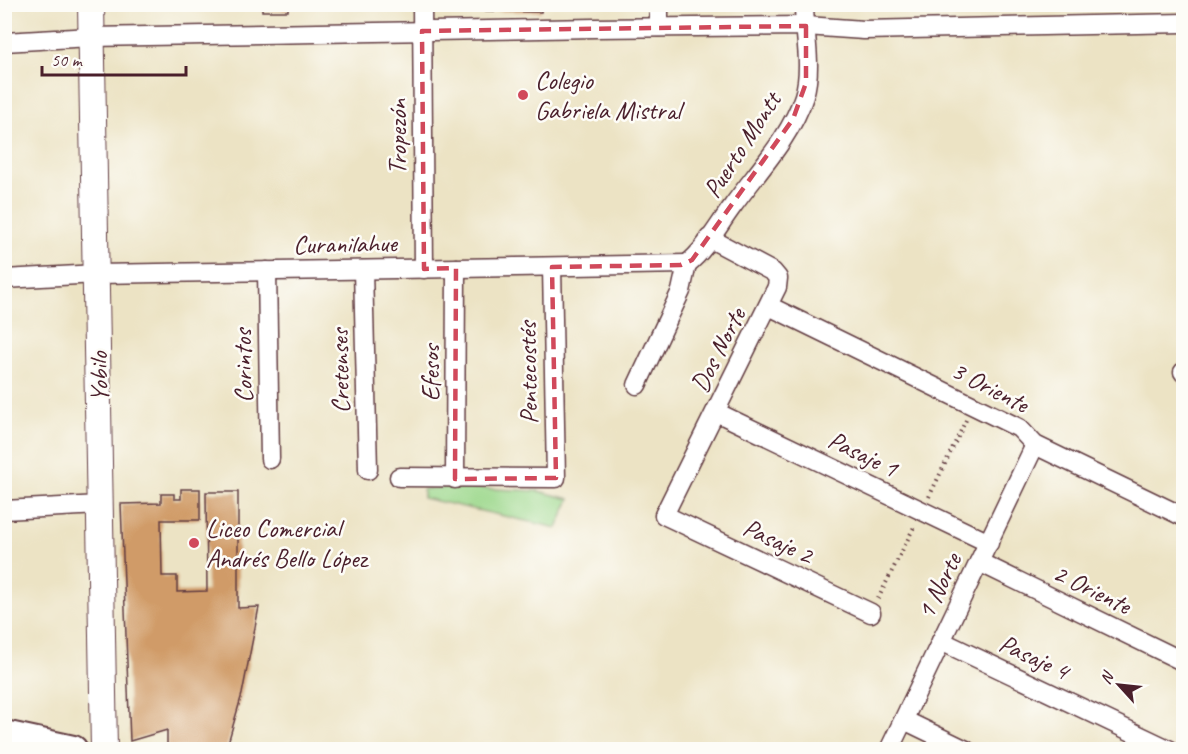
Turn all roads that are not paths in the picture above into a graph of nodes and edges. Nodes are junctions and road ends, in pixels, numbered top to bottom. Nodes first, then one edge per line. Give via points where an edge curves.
1 (91, 4) edge
2 (422, 4) edge
3 (659, 4) edge
4 (804, 4) edge
5 (1184, 23) edge
6 (806, 26) junction
7 (659, 27) junction
8 (422, 31) junction
9 (91, 37) junction
10 (4, 42) edge
11 (709, 238) junction
12 (687, 264) junction
13 (552, 267) junction
14 (456, 268) junction
15 (424, 269) junction
16 (363, 270) junction
17 (267, 271) junction
18 (97, 274) junction
19 (4, 279) edge
20 (769, 306) junction
21 (637, 385) dead end
22 (716, 412) junction
23 (1035, 445) junction
24 (270, 459) dead end
25 (368, 470) dead end
26 (399, 477) dead end
27 (455, 479) junction
28 (100, 504) junction
29 (4, 510) edge
30 (664, 515) joint
31 (1184, 517) edge
32 (988, 543) junction
33 (979, 562) junction
34 (871, 613) dead end
35 (941, 641) junction
36 (1184, 662) edge
37 (904, 720) junction
38 (4, 735) edge
39 (73, 750) edge
40 (104, 750) edge
41 (889, 750) edge
42 (966, 750) edge
43 (1170, 750) edge

1 - 9 main road, Yobilo
2 - 8 street, Tropezón
3 - 7 street
4 - 6 street, Puerto Montt
5 - 6 street via 864,30
6 - 7 street
6 - 11 street, Puerto Montt via 806,83 794,119
7 - 8 street
8 - 9 street
8 - 15 street, Tropezón
9 - 10 street
9 - 18 main road, Yobilo
11 - 12 street, Puerto Montt
11 - 20 street, Dos Norte via 773,272 778,278 777,287
12 - 13 street, Curanilahue
12 - 21 street via 681,291
13 - 14 street, Curanilahue
13 - 27 street, Pentecostés via 556,478
14 - 15 street, Curanilahue
14 - 27 street, Efesos
15 - 16 street, Curanilahue
16 - 17 street, Curanilahue
16 - 25 street, Cretenses
17 - 18 street, Curanilahue
17 - 24 street, Corintos
18 - 19 street, Curanilahue
18 - 28 main road, Yobilo
20 - 22 street, Dos Norte
20 - 23 street, 3 Oriente via 1019,428
22 - 30 street, Dos Norte
22 - 32 street, Pasaje 1
23 - 31 street, 3 Oriente
23 - 32 street, 1 Norte
26 - 27 street
28 - 29 street
28 - 40 main road, Yobilo
30 - 34 street, Pasaje 2
32 - 33 street, 1 Norte
33 - 35 street, 1 Norte
33 - 36 street, 2 Oriente
35 - 37 street, 1 Norte
35 - 43 street, Pasaje 4
37 - 41 street, 1 Norte
37 - 42 street
38 - 39 main road

